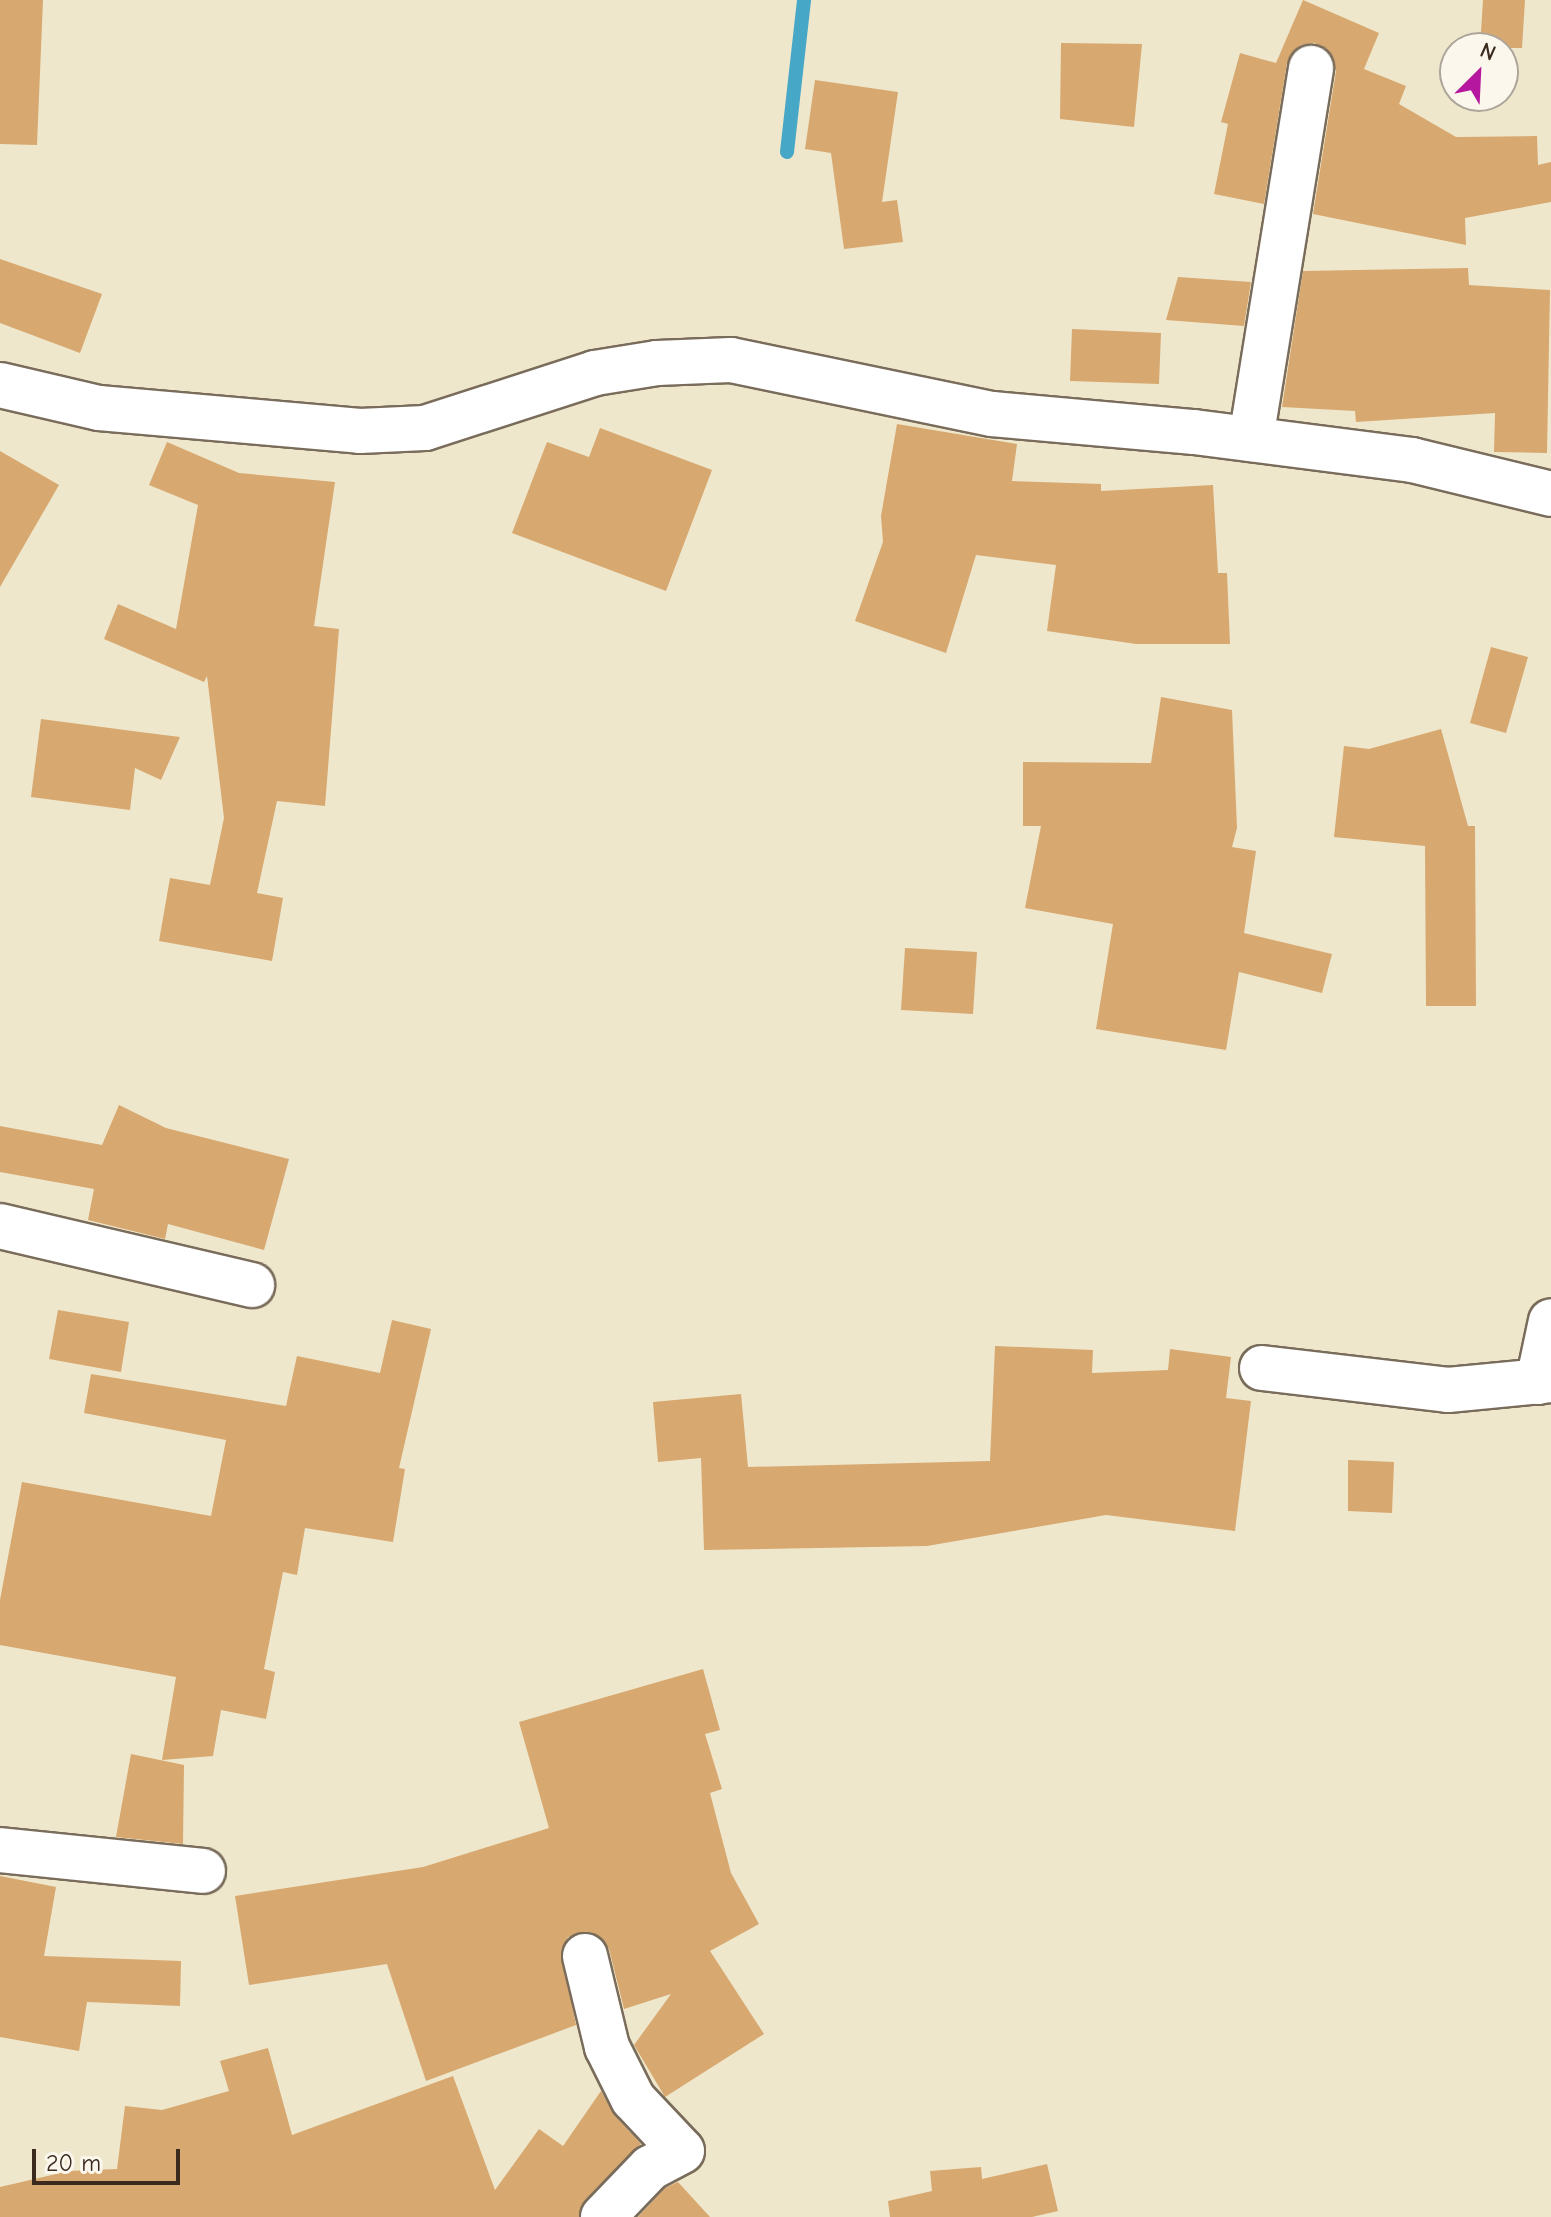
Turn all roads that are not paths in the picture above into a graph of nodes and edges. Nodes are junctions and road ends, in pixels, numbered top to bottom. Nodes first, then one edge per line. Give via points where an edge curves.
1 (1311, 68) dead end
2 (0, 385) edge
3 (1251, 439) junction
4 (1551, 494) edge
5 (0, 1226) edge
6 (252, 1285) dead end
7 (1551, 1321) edge
8 (1262, 1368) dead end
9 (1544, 1381) edge
10 (0, 1850) edge
11 (203, 1871) dead end
12 (585, 1956) dead end
13 (603, 2217) edge

1 - 3 street
2 - 3 street via 99,408 360,431 425,428 595,373 657,363 731,360 992,414
3 - 4 street via 1412,460
5 - 6 street
7 - 9 street
8 - 9 street via 1448,1390
10 - 11 street
12 - 13 street via 607,2047 627,2086 682,2151 650,2168

